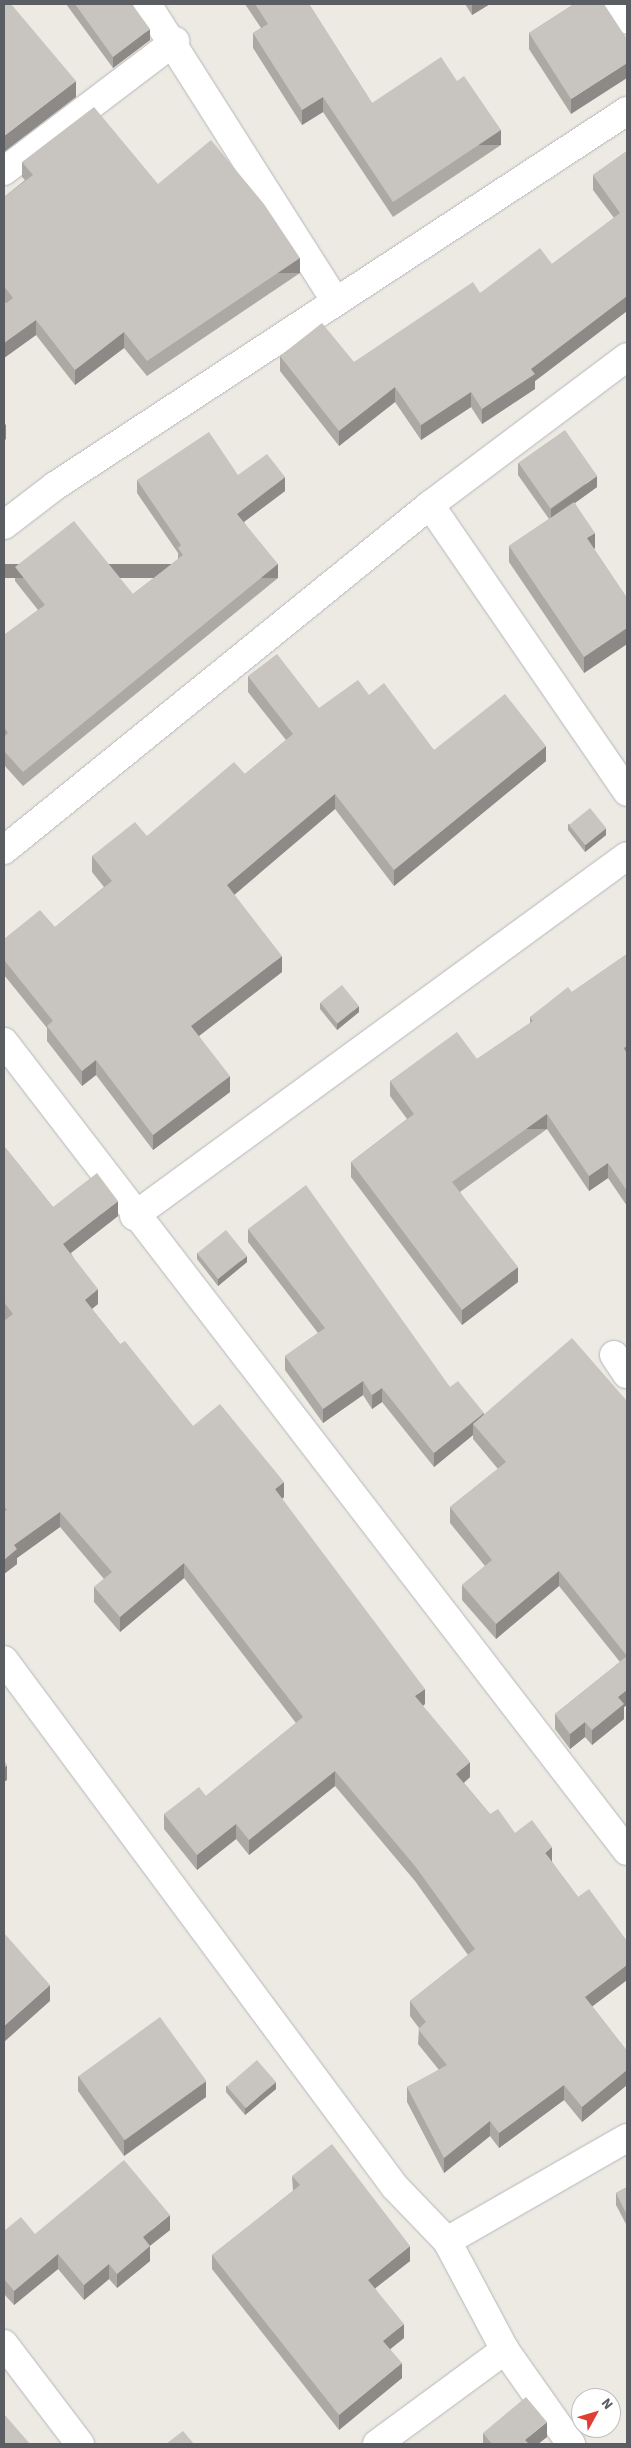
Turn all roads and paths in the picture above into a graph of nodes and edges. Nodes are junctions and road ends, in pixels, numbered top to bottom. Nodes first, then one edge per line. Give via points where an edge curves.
1 (147, 4) edge
2 (616, 4) edge
3 (627, 20) edge
4 (175, 41) junction
5 (627, 111) edge
6 (4, 171) edge
7 (335, 300) junction
8 (627, 357) edge
9 (430, 505) junction
10 (4, 525) edge
11 (627, 792) edge
12 (4, 850) edge
13 (627, 856) edge
14 (4, 1042) edge
15 (134, 1216) junction
16 (4, 1660) edge
17 (627, 1851) edge
18 (627, 2138) edge
19 (447, 2241) junction
20 (4, 2344) edge
21 (505, 2350) junction
22 (80, 2444) edge
23 (377, 2444) edge
24 (571, 2444) edge

1 - 4 street
2 - 3 street
4 - 6 street
4 - 7 street
5 - 7 street
7 - 10 street
8 - 9 street
9 - 11 street
9 - 12 street
13 - 15 street
14 - 15 street
15 - 17 street
16 - 19 street via 395,2187
18 - 19 street
19 - 21 street
20 - 22 street
21 - 23 street
21 - 24 street

